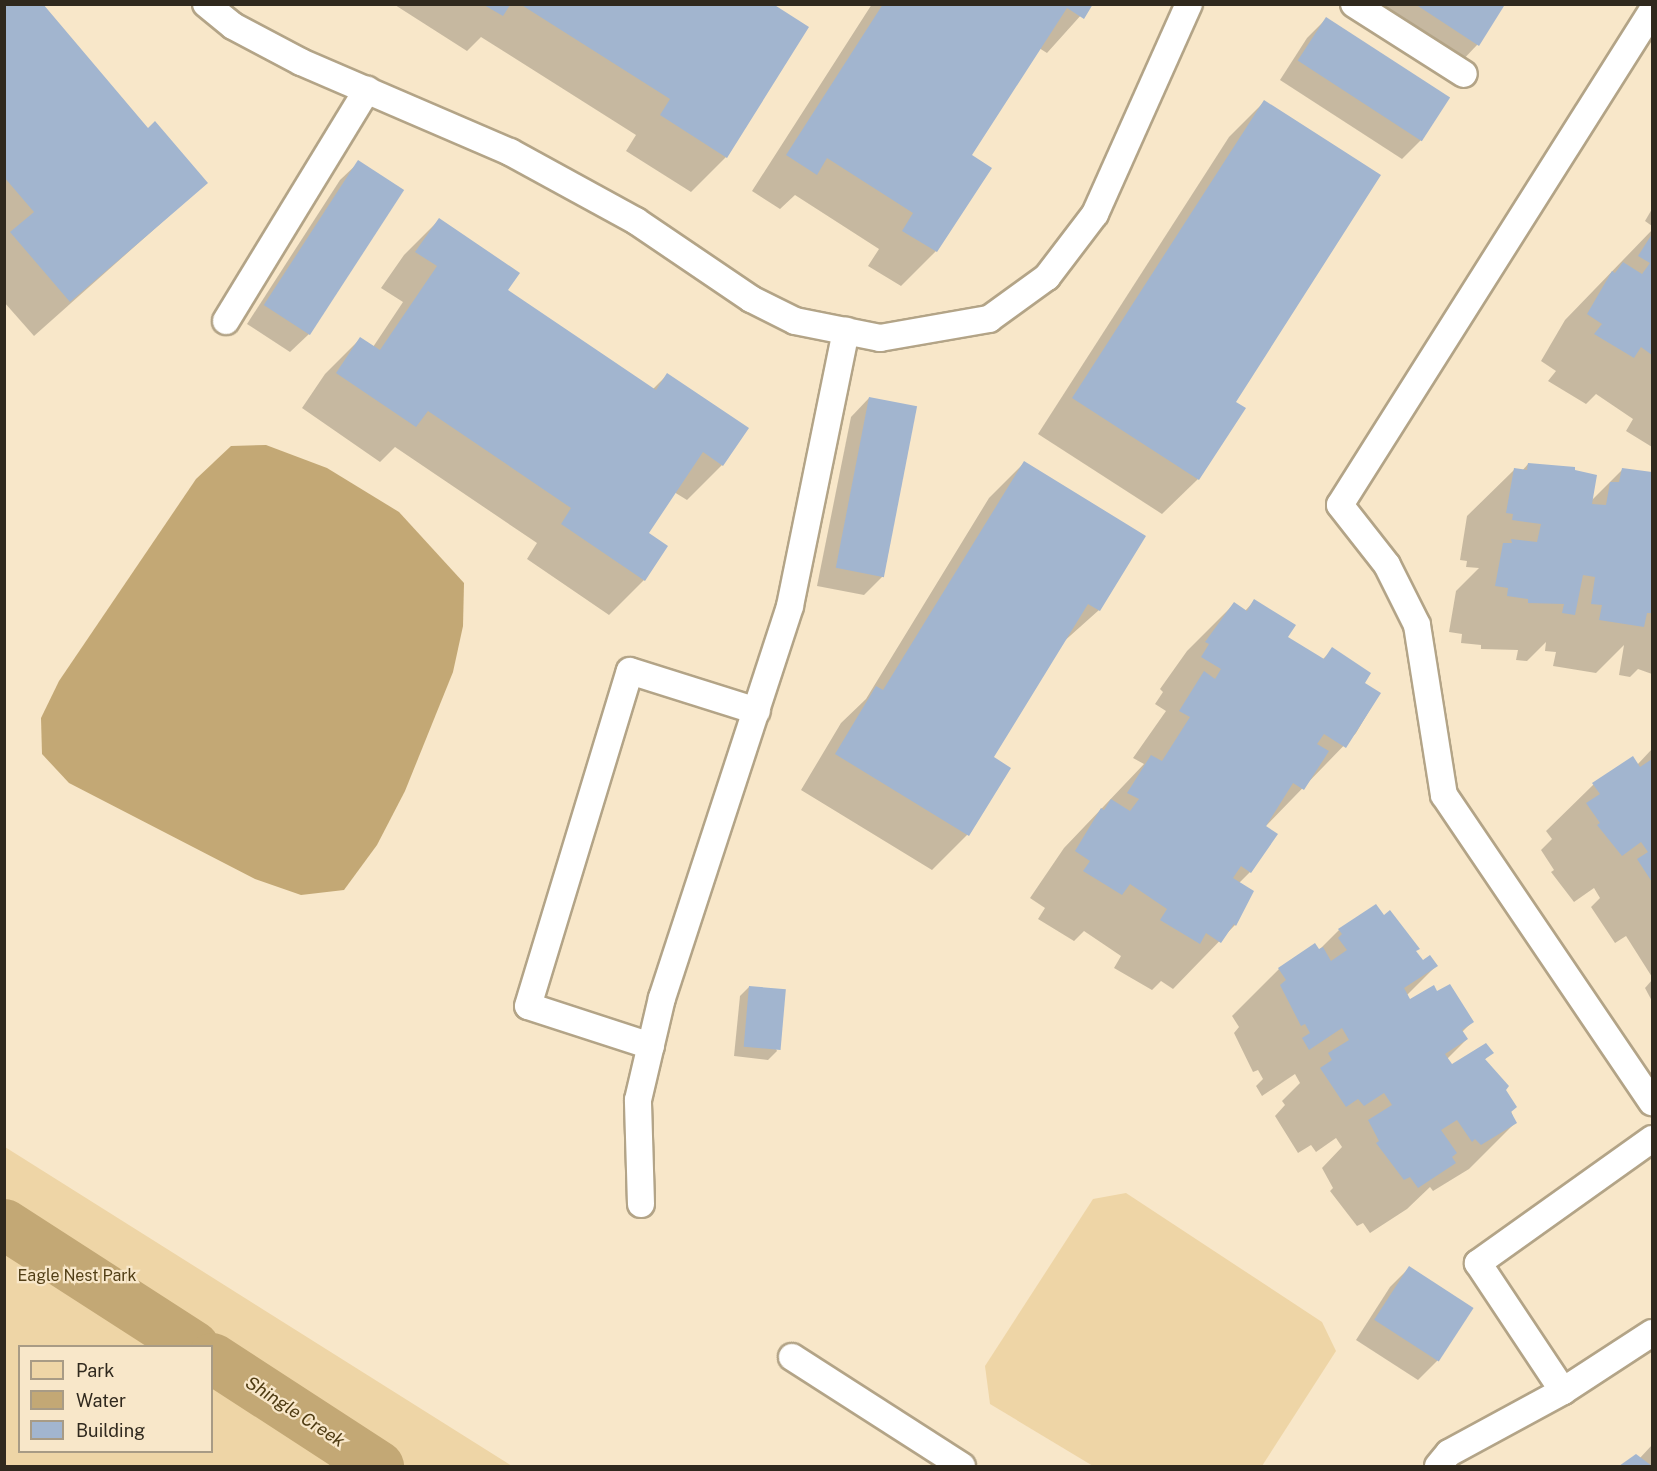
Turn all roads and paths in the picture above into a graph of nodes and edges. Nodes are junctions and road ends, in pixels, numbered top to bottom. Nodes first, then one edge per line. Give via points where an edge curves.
1 (206, 4) edge
2 (1189, 4) edge
3 (1354, 4) edge
4 (1653, 11) edge
5 (1464, 74) dead end
6 (367, 90) junction
7 (226, 321) dead end
8 (846, 331) junction
9 (757, 711) junction
10 (651, 1046) junction
11 (1653, 1102) edge
12 (1653, 1139) edge
13 (641, 1204) dead end
14 (1653, 1333) edge
15 (792, 1357) dead end
16 (1563, 1391) junction
17 (962, 1467) edge
18 (1438, 1467) edge

1 - 6 lane via 232,26
2 - 8 lane via 1095,214 1047,277 989,319 880,338
3 - 5 lane
4 - 11 lane via 1340,504 1387,565 1417,625 1444,795
6 - 7 lane
6 - 8 lane via 510,152 636,221 768,308 795,321
8 - 9 lane via 790,606
9 - 10 lane via 662,998
9 - 10 lane via 630,671 528,1006
10 - 13 lane via 638,1100
12 - 16 lane via 1478,1263
14 - 16 lane
15 - 17 lane
16 - 18 lane via 1449,1453

